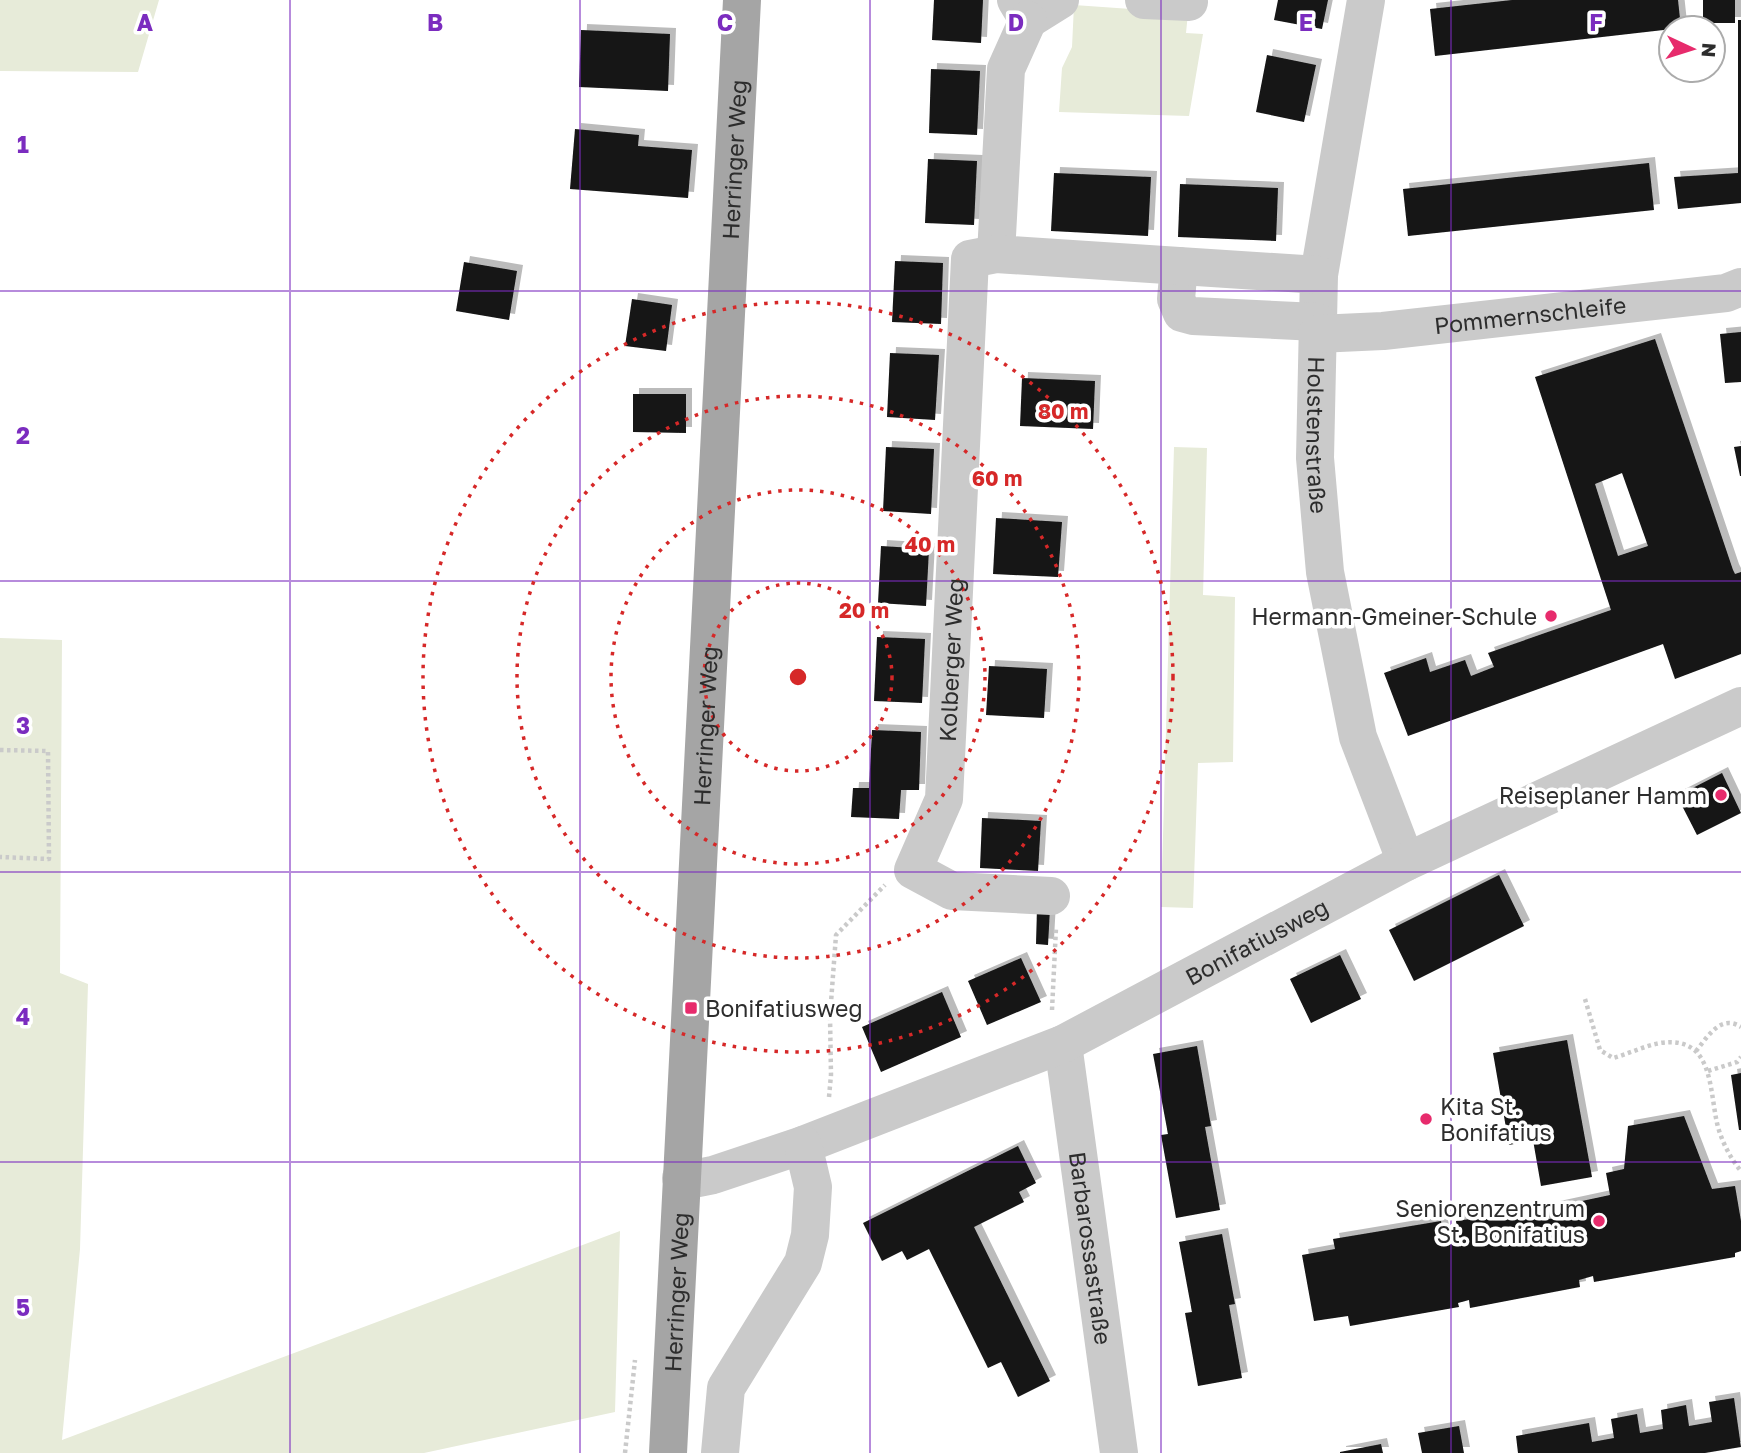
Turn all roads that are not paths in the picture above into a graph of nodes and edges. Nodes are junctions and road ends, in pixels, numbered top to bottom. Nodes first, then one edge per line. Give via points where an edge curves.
1 (742, 0) edge
2 (1060, 0) edge
3 (1144, 0) edge
4 (1366, 0) edge
5 (1189, 2) dead end
6 (1022, 10) edge
7 (996, 254) junction
8 (1179, 266) junction
9 (1319, 275) junction
10 (1741, 287) edge
11 (1317, 328) junction
12 (1741, 706) edge
13 (1406, 862) junction
14 (1051, 895) road end
15 (1063, 1044) junction
16 (814, 1141) junction
17 (681, 1178) junction
18 (668, 1453) edge
19 (720, 1453) edge
20 (1119, 1453) edge

1 - 17 main road, Herringer Weg
2 - 6 street
3 - 5 street
4 - 9 street, Holstenstraße
6 - 7 street via 1006,69
7 - 8 street
7 - 14 street, Kolberger Weg via 970,259 944,799 913,870 952,891
8 - 9 street
8 - 11 street via 1176,299 1182,313
9 - 11 street, Holstenstraße
10 - 11 street, Pommernschleife via 1726,293 1382,331
11 - 13 street, Holstenstraße via 1315,458 1325,572 1358,737
12 - 13 street, Bonifatiusweg
13 - 15 street, Bonifatiusweg
15 - 16 street, Bonifatiusweg
15 - 20 street, Barbarossastraße
16 - 17 street, Bonifatiusweg via 713,1175
16 - 19 street via 810,1235 803,1263 726,1388
17 - 18 main road, Herringer Weg

